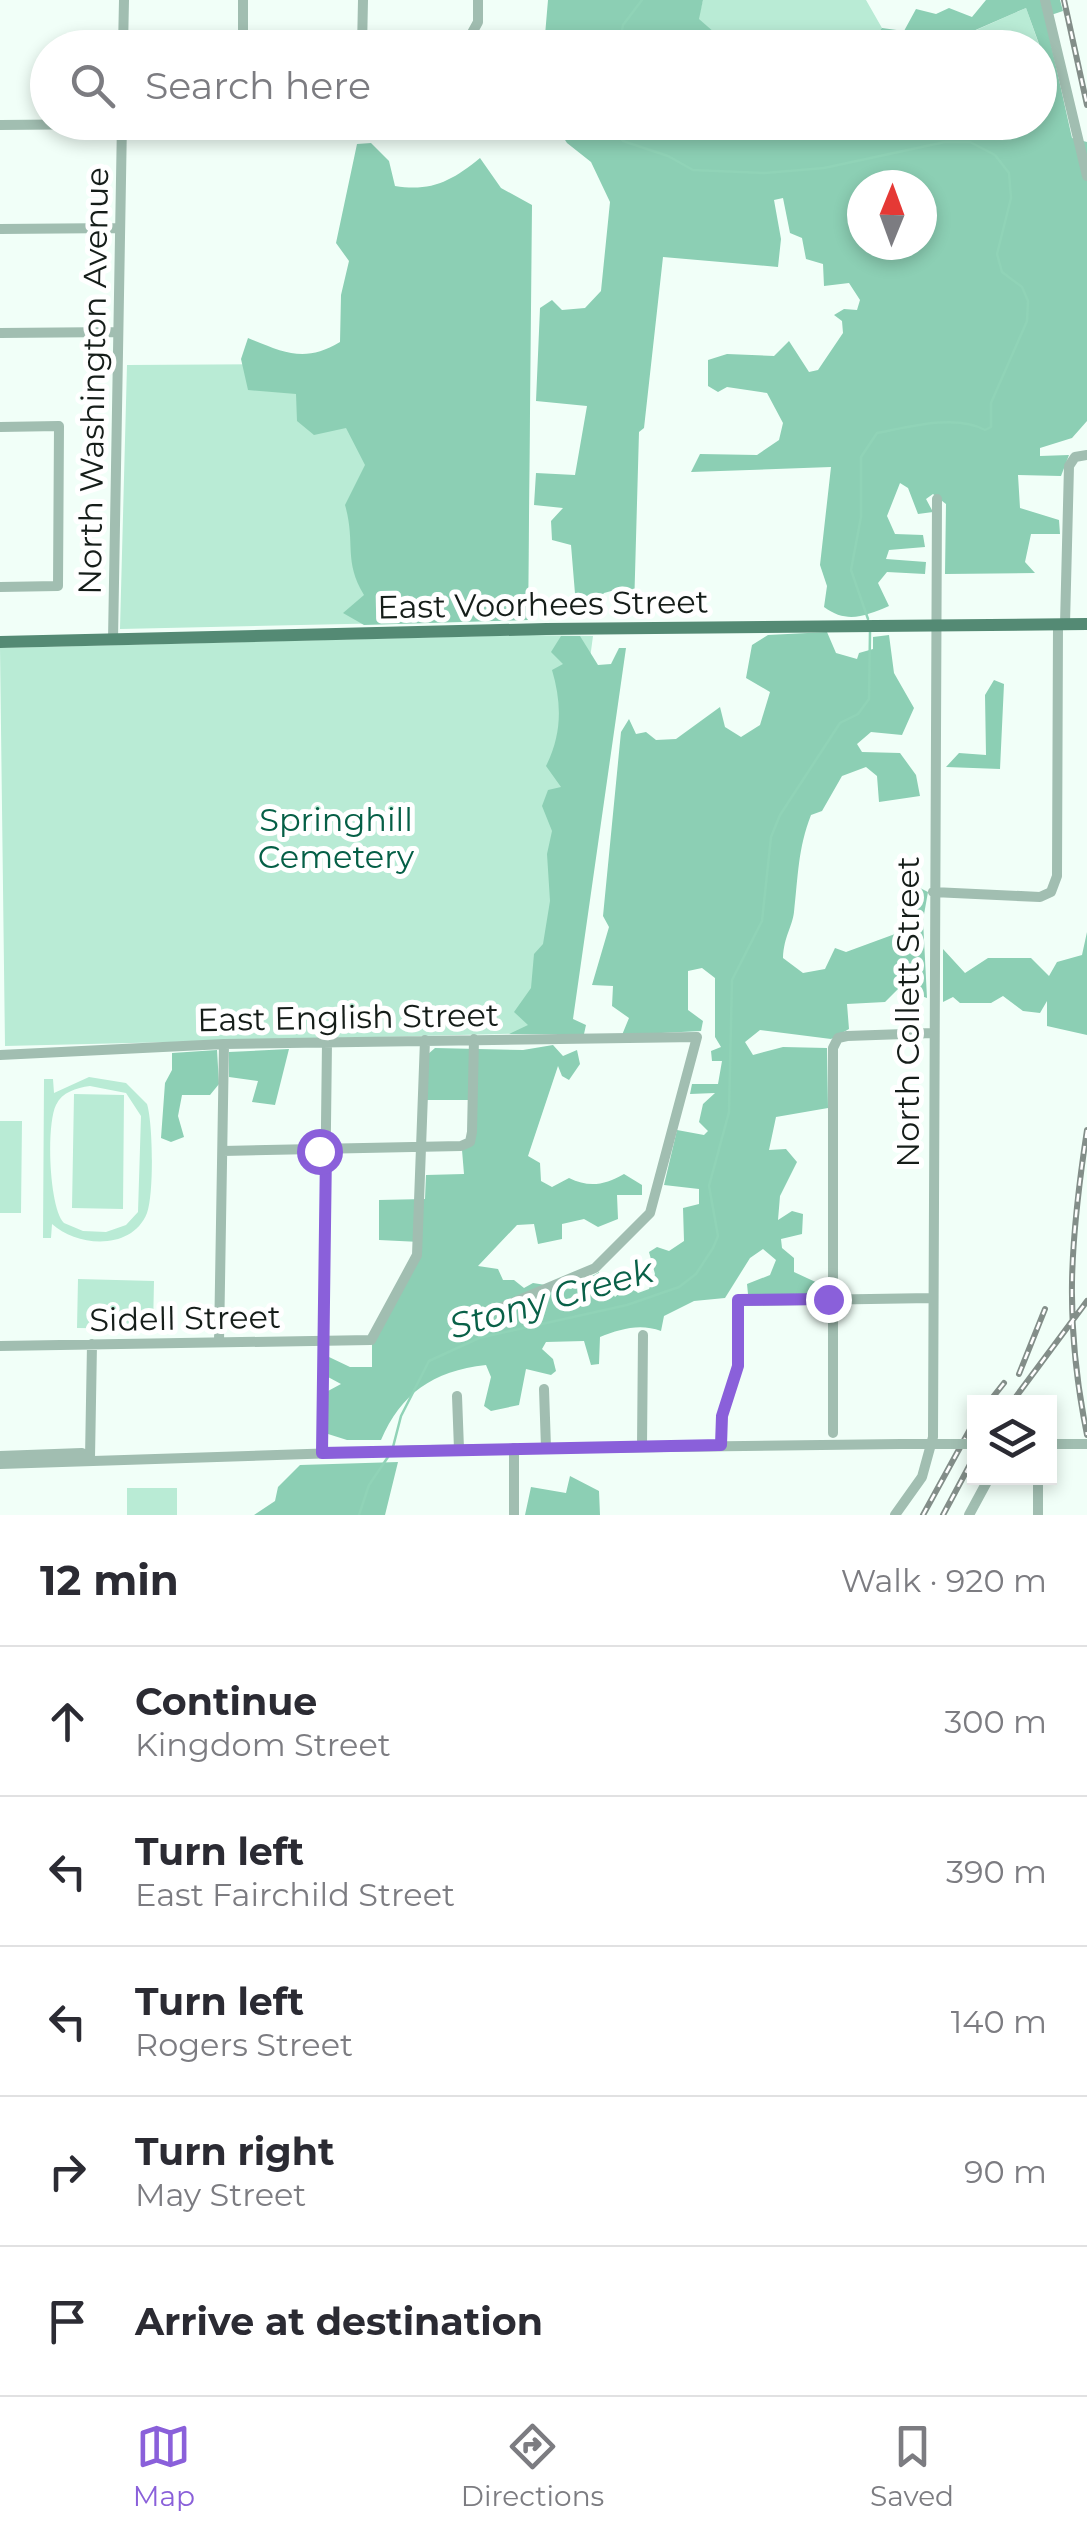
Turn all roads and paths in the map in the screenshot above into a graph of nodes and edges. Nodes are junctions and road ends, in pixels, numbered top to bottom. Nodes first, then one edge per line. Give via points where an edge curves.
1 (124, 0) edge
2 (244, 0) edge
3 (363, 0) edge
4 (478, 0) edge
5 (1045, 0) edge
6 (124, 30) edge
7 (243, 30) edge
8 (362, 30) edge
9 (473, 30) edge
10 (1052, 30) edge
11 (1057, 50) edge
12 (0, 125) edge
13 (30, 125) edge
14 (122, 140) edge
15 (1087, 176) edge
16 (120, 228) junction
17 (0, 229) edge
18 (0, 332) edge
19 (118, 332) junction
20 (0, 427) edge
21 (1087, 455) edge
22 (937, 499) dead end
23 (0, 587) edge
24 (1061, 624) junction
25 (1087, 624) edge
26 (938, 625) junction
27 (113, 640) junction
28 (0, 642) edge
29 (932, 892) junction
30 (933, 1034) junction
31 (474, 1039) junction
32 (425, 1040) junction
33 (327, 1042) junction
34 (224, 1044) junction
35 (0, 1055) edge
36 (424, 1148) junction
37 (222, 1151) junction
38 (326, 1151) junction
39 (932, 1298) junction
40 (834, 1299) junction
41 (486, 1314) dead end
42 (643, 1334) dead end
43 (322, 1341) junction
44 (219, 1342) junction
45 (92, 1344) junction
46 (0, 1346) edge
47 (544, 1389) dead end
48 (457, 1396) dead end
49 (833, 1434) dead end
50 (967, 1444) edge
51 (1057, 1444) edge
52 (1087, 1444) edge
53 (721, 1445) junction
54 (642, 1446) junction
55 (514, 1448) junction
56 (546, 1448) junction
57 (459, 1449) junction
58 (322, 1453) junction
59 (0, 1456) edge
60 (90, 1458) junction
61 (0, 1464) edge
62 (985, 1485) edge
63 (1038, 1485) edge
64 (514, 1515) edge
65 (895, 1515) edge
66 (969, 1515) edge
67 (1038, 1515) edge

1 - 6 street
2 - 7 street
3 - 8 street
4 - 9 street
5 - 10 street
11 - 15 street
12 - 13 street
14 - 16 street, North Washington Avenue
16 - 17 street
16 - 19 street, North Washington Avenue
18 - 19 street
19 - 27 street, North Washington Avenue
20 - 23 street via 59,426 58,586
21 - 24 street via 1069,466
22 - 26 street, North Collett Street
24 - 25 main road, East Voorhees Street
24 - 26 main road, East Voorhees Street
24 - 29 street via 1052,892
26 - 27 main road, East Voorhees Street
26 - 29 street, North Collett Street
27 - 28 main road, East Voorhees Street
29 - 30 street, North Collett Street
30 - 39 street, North Collett Street
30 - 40 street via 838,1038 833,1048
31 - 32 street, East English Street
31 - 36 street via 470,1142
31 - 41 street, East English Street via 696,1038 650,1212 595,1268
32 - 33 street, East English Street
32 - 36 street
33 - 34 street, East English Street
33 - 38 street
34 - 35 street, East English Street
34 - 37 street
36 - 38 street
36 - 43 street, Sidell Street via 417,1255 371,1340
37 - 38 street
37 - 44 street
38 - 43 street
39 - 40 street
39 - 65 street, North Collett Street via 931,1454
40 - 49 street
40 - 53 street via 738,1300 738,1366 722,1416
42 - 54 street
43 - 44 street, Sidell Street
43 - 58 street
44 - 45 street, Sidell Street
45 - 46 street, Sidell Street
45 - 60 street
47 - 56 street
48 - 57 street
50 - 53 street, bridge
51 - 52 street
53 - 54 street
54 - 56 street
55 - 56 street
55 - 57 street
55 - 64 street
57 - 58 street
58 - 60 street
59 - 60 street
60 - 61 street
62 - 66 street
63 - 67 street

